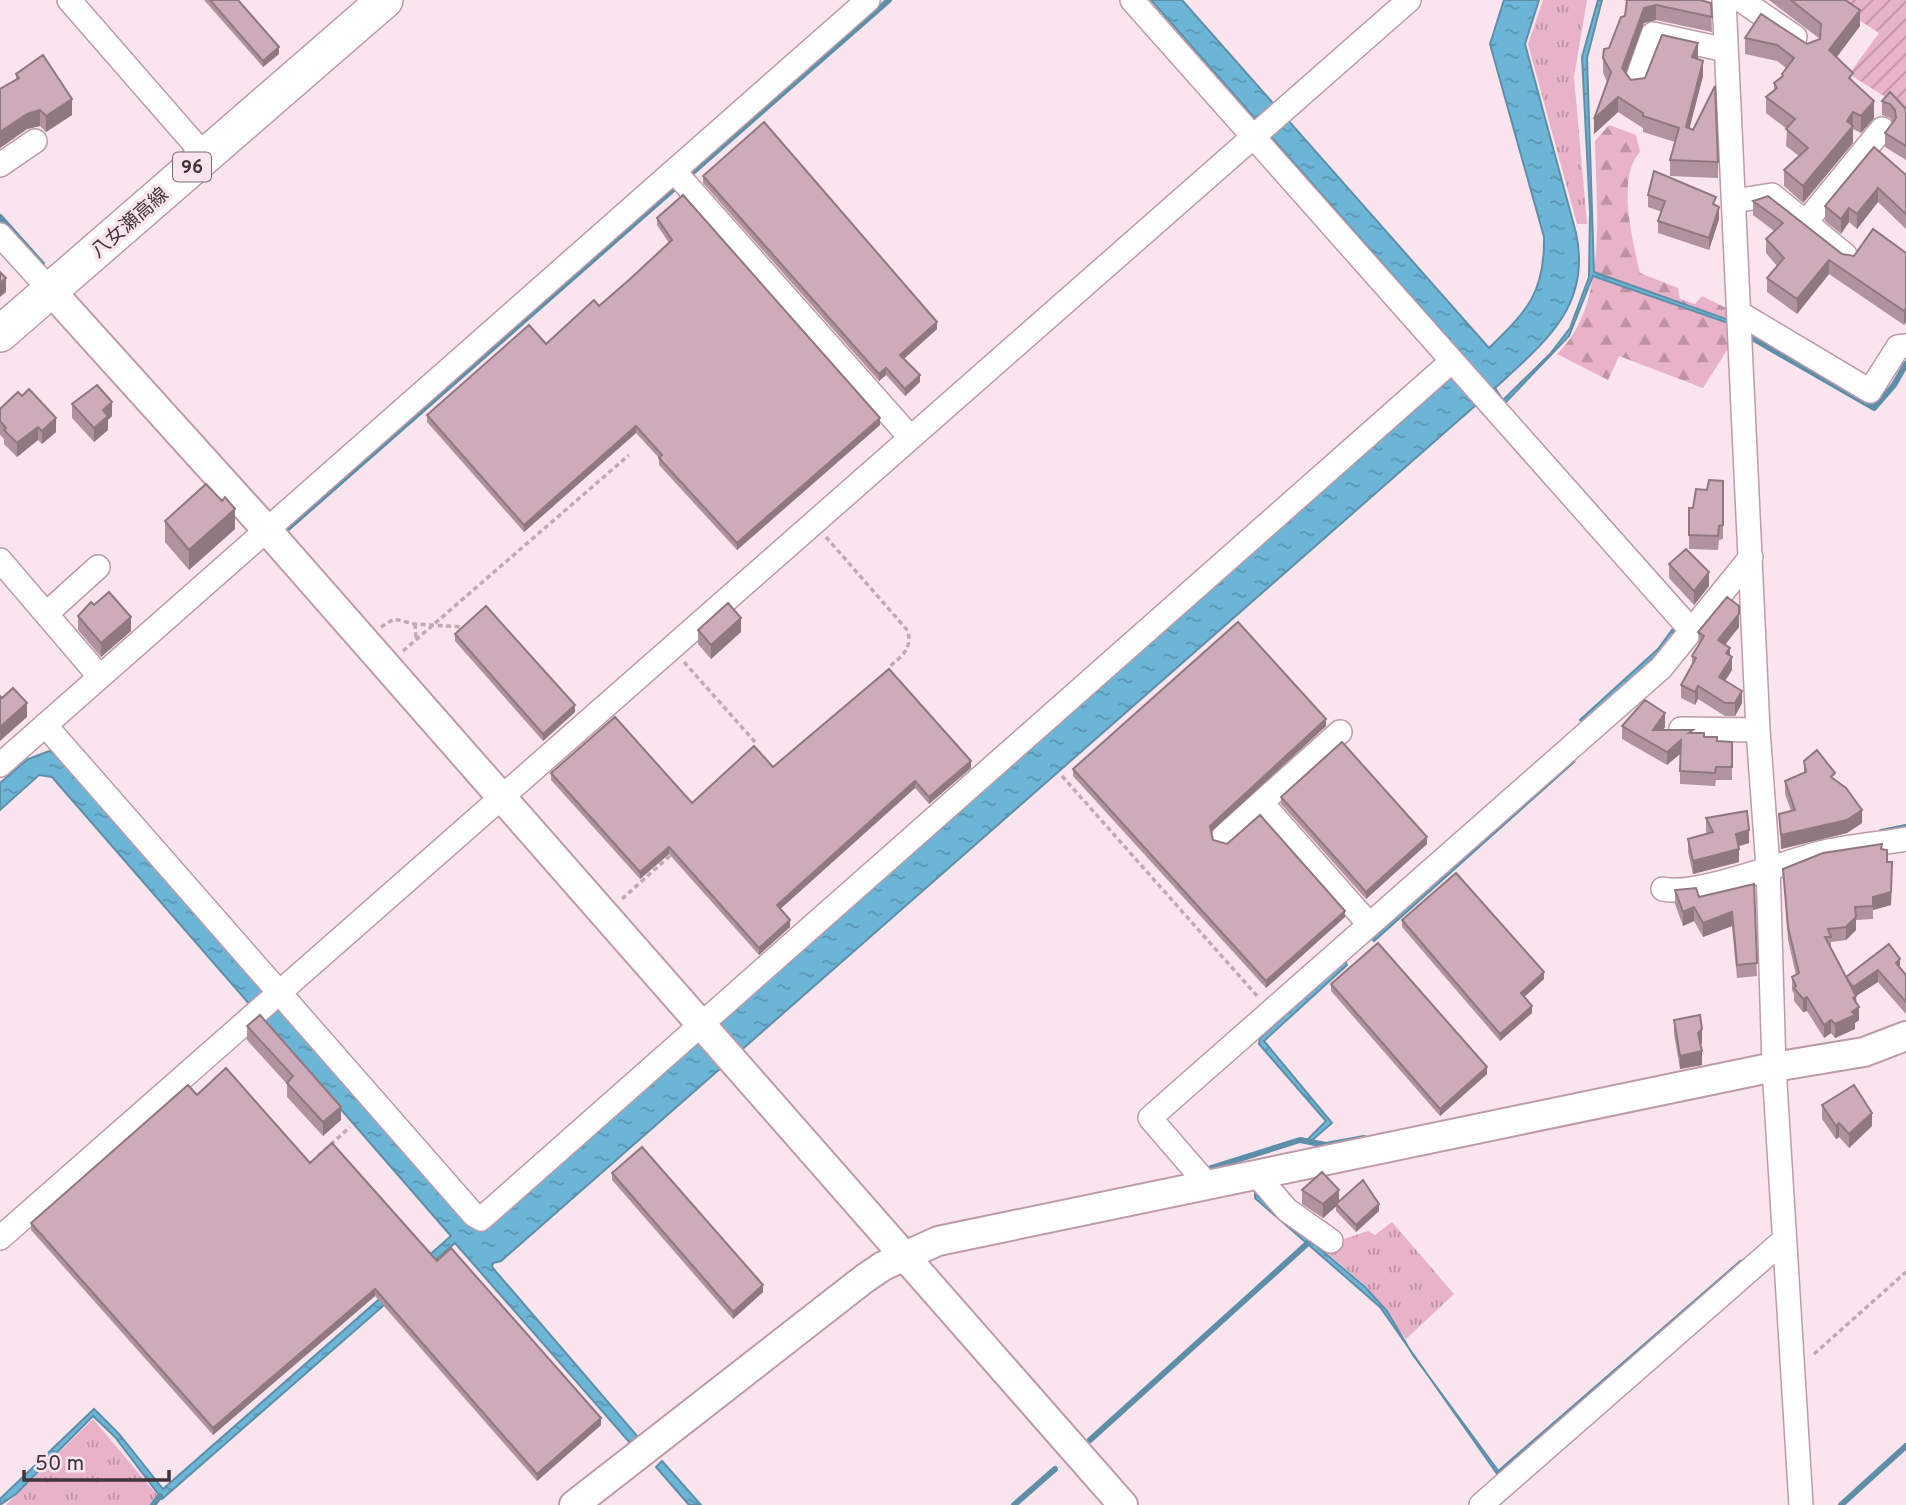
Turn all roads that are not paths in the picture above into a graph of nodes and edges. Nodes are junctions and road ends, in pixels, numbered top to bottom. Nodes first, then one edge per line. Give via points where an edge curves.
1 (69, 0) edge
2 (868, 0) edge
3 (1132, 0) edge
4 (1409, 0) edge
5 (1724, 0) edge
6 (1741, 0) edge
7 (374, 4) edge
8 (1809, 47) edge
9 (1726, 50) junction
10 (1636, 82) edge
11 (1882, 129) dead end
12 (1254, 137) junction
13 (35, 141) dead end
14 (205, 156) junction
15 (0, 165) edge
16 (674, 171) junction
17 (1734, 201) junction
18 (1805, 223) junction
19 (0, 235) edge
20 (1844, 254) edge
21 (51, 291) junction
22 (1741, 314) junction
23 (0, 334) edge
24 (1906, 346) edge
25 (1452, 361) junction
26 (910, 437) junction
27 (267, 530) junction
28 (1751, 557) junction
29 (0, 561) edge
30 (98, 567) dead end
31 (46, 614) junction
32 (1691, 630) junction
33 (100, 677) junction
34 (45, 725) junction
35 (1681, 729) edge
36 (1758, 730) junction
37 (1340, 732) dead end
38 (0, 765) edge
39 (501, 799) junction
40 (1262, 803) junction
41 (1223, 837) dead end
42 (1906, 839) edge
43 (1768, 867) junction
44 (1663, 889) dead end
45 (1369, 924) junction
46 (281, 992) junction
47 (704, 1029) junction
48 (1906, 1036) edge
49 (1774, 1067) junction
50 (1256, 1174) junction
51 (1207, 1184) junction
52 (0, 1238) edge
53 (1784, 1240) junction
54 (1331, 1241) dead end
55 (904, 1255) junction
56 (574, 1505) edge
57 (1124, 1505) edge
58 (1481, 1505) edge
59 (1801, 1505) edge

1 - 14 street
2 - 16 street
3 - 12 street
4 - 12 street
5 - 9 street
6 - 8 street
7 - 14 main road, 八女瀬高線 / 96
9 - 10 street via 1653,34
9 - 17 street
11 - 18 street
12 - 25 street
12 - 26 street
13 - 15 street
14 - 21 main road, 八女瀬高線 / 96
16 - 26 street
16 - 27 street
17 - 18 street via 1772,195
17 - 22 street
18 - 20 street
19 - 21 street
21 - 23 main road, 八女瀬高線 / 96
21 - 27 street
22 - 24 street via 1870,391 1899,347
22 - 28 street
25 - 32 street
25 - 47 street
26 - 39 street
27 - 33 street
27 - 39 street
28 - 32 street
28 - 36 street
29 - 31 street
30 - 31 street
31 - 33 street
32 - 45 street via 1661,668
33 - 34 street
34 - 38 street
34 - 46 street
35 - 36 street
36 - 43 street
37 - 40 street
39 - 46 street
39 - 47 street
40 - 41 street
40 - 45 street
42 - 43 street via 1824,852
43 - 44 street via 1699,887
43 - 49 street
45 - 51 street via 1150,1118
46 - 47 street via 481,1219
46 - 52 street
47 - 55 street
48 - 49 street via 1864,1052
49 - 50 street
49 - 53 street
50 - 51 street
50 - 54 street via 1287,1210
51 - 55 street via 938,1241
53 - 58 street
53 - 59 street
55 - 56 street via 864,1279
55 - 57 street

